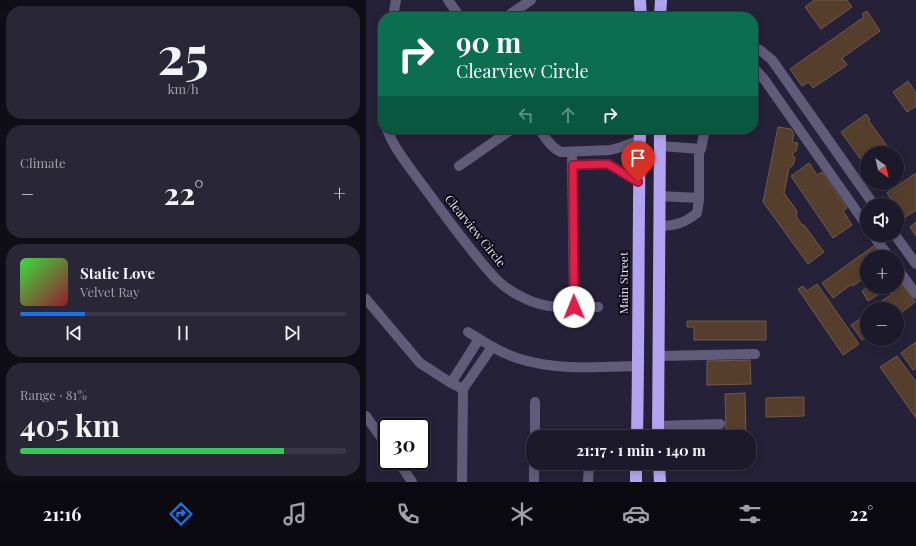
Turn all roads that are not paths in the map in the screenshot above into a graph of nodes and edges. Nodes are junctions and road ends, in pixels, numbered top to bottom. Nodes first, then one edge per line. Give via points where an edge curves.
1 (396, 0) edge
2 (448, 0) edge
3 (531, 0) edge
4 (641, 0) edge
5 (661, 0) edge
6 (394, 12) edge
7 (456, 12) edge
8 (513, 12) edge
9 (642, 12) edge
10 (660, 12) edge
11 (758, 49) edge
12 (758, 71) edge
13 (791, 86) junction
14 (777, 96) junction
15 (389, 134) edge
16 (505, 134) edge
17 (542, 134) edge
18 (660, 134) edge
19 (704, 134) edge
20 (640, 135) edge
21 (660, 146) junction
22 (699, 149) junction
23 (598, 150) junction
24 (572, 152) junction
25 (573, 165) junction
26 (600, 165) junction
27 (458, 166) dead end
28 (638, 182) junction
29 (659, 196) junction
30 (699, 198) junction
31 (869, 198) edge
32 (860, 216) edge
33 (659, 226) junction
34 (900, 242) edge
35 (916, 264) edge
36 (904, 278) edge
37 (916, 294) edge
38 (366, 299) edge
39 (574, 307) junction
40 (598, 307) dead end
41 (468, 332) dead end
42 (479, 339) junction
43 (492, 348) junction
44 (755, 354) dead end
45 (658, 356) junction
46 (638, 366) junction
47 (451, 383) junction
48 (463, 389) junction
49 (534, 402) dead end
50 (366, 416) edge
51 (720, 424) dead end
52 (535, 430) edge
53 (637, 430) edge
54 (658, 430) edge
55 (674, 430) edge
56 (378, 433) edge
57 (404, 470) edge
58 (534, 470) edge
59 (589, 470) edge
60 (636, 470) edge
61 (658, 470) edge
62 (412, 482) edge
63 (462, 482) edge
64 (534, 482) edge
65 (588, 482) edge
66 (636, 482) edge
67 (659, 482) edge

1 - 6 street
2 - 7 street
3 - 8 street
4 - 9 highway
5 - 10 highway
11 - 13 street via 772,60
12 - 14 street
13 - 14 street
13 - 31 street
14 - 32 street
15 - 39 street, Clearview Circle via 444,214 497,280 527,300
16 - 27 street
17 - 24 street via 558,151
18 - 21 highway
19 - 22 street
20 - 23 street via 616,149
20 - 28 highway, Main Street
21 - 22 street
21 - 29 highway
22 - 30 street
23 - 24 street
23 - 26 street
24 - 25 street
25 - 26 street
25 - 39 street
26 - 28 street via 608,164
28 - 46 highway, Main Street
29 - 30 street
29 - 33 highway
30 - 33 street via 697,213 688,221
33 - 45 highway
34 - 35 street
36 - 37 street
38 - 47 street via 420,363
39 - 40 street, Clearview Circle
41 - 42 street
42 - 43 street
42 - 47 street
43 - 46 street via 517,358 551,365
43 - 48 street
44 - 45 street
45 - 54 highway
46 - 53 highway, Main Street
47 - 48 street
48 - 63 street
49 - 52 street
50 - 56 street
51 - 55 street
57 - 62 street
58 - 64 street
59 - 65 street
60 - 66 highway
61 - 67 highway

